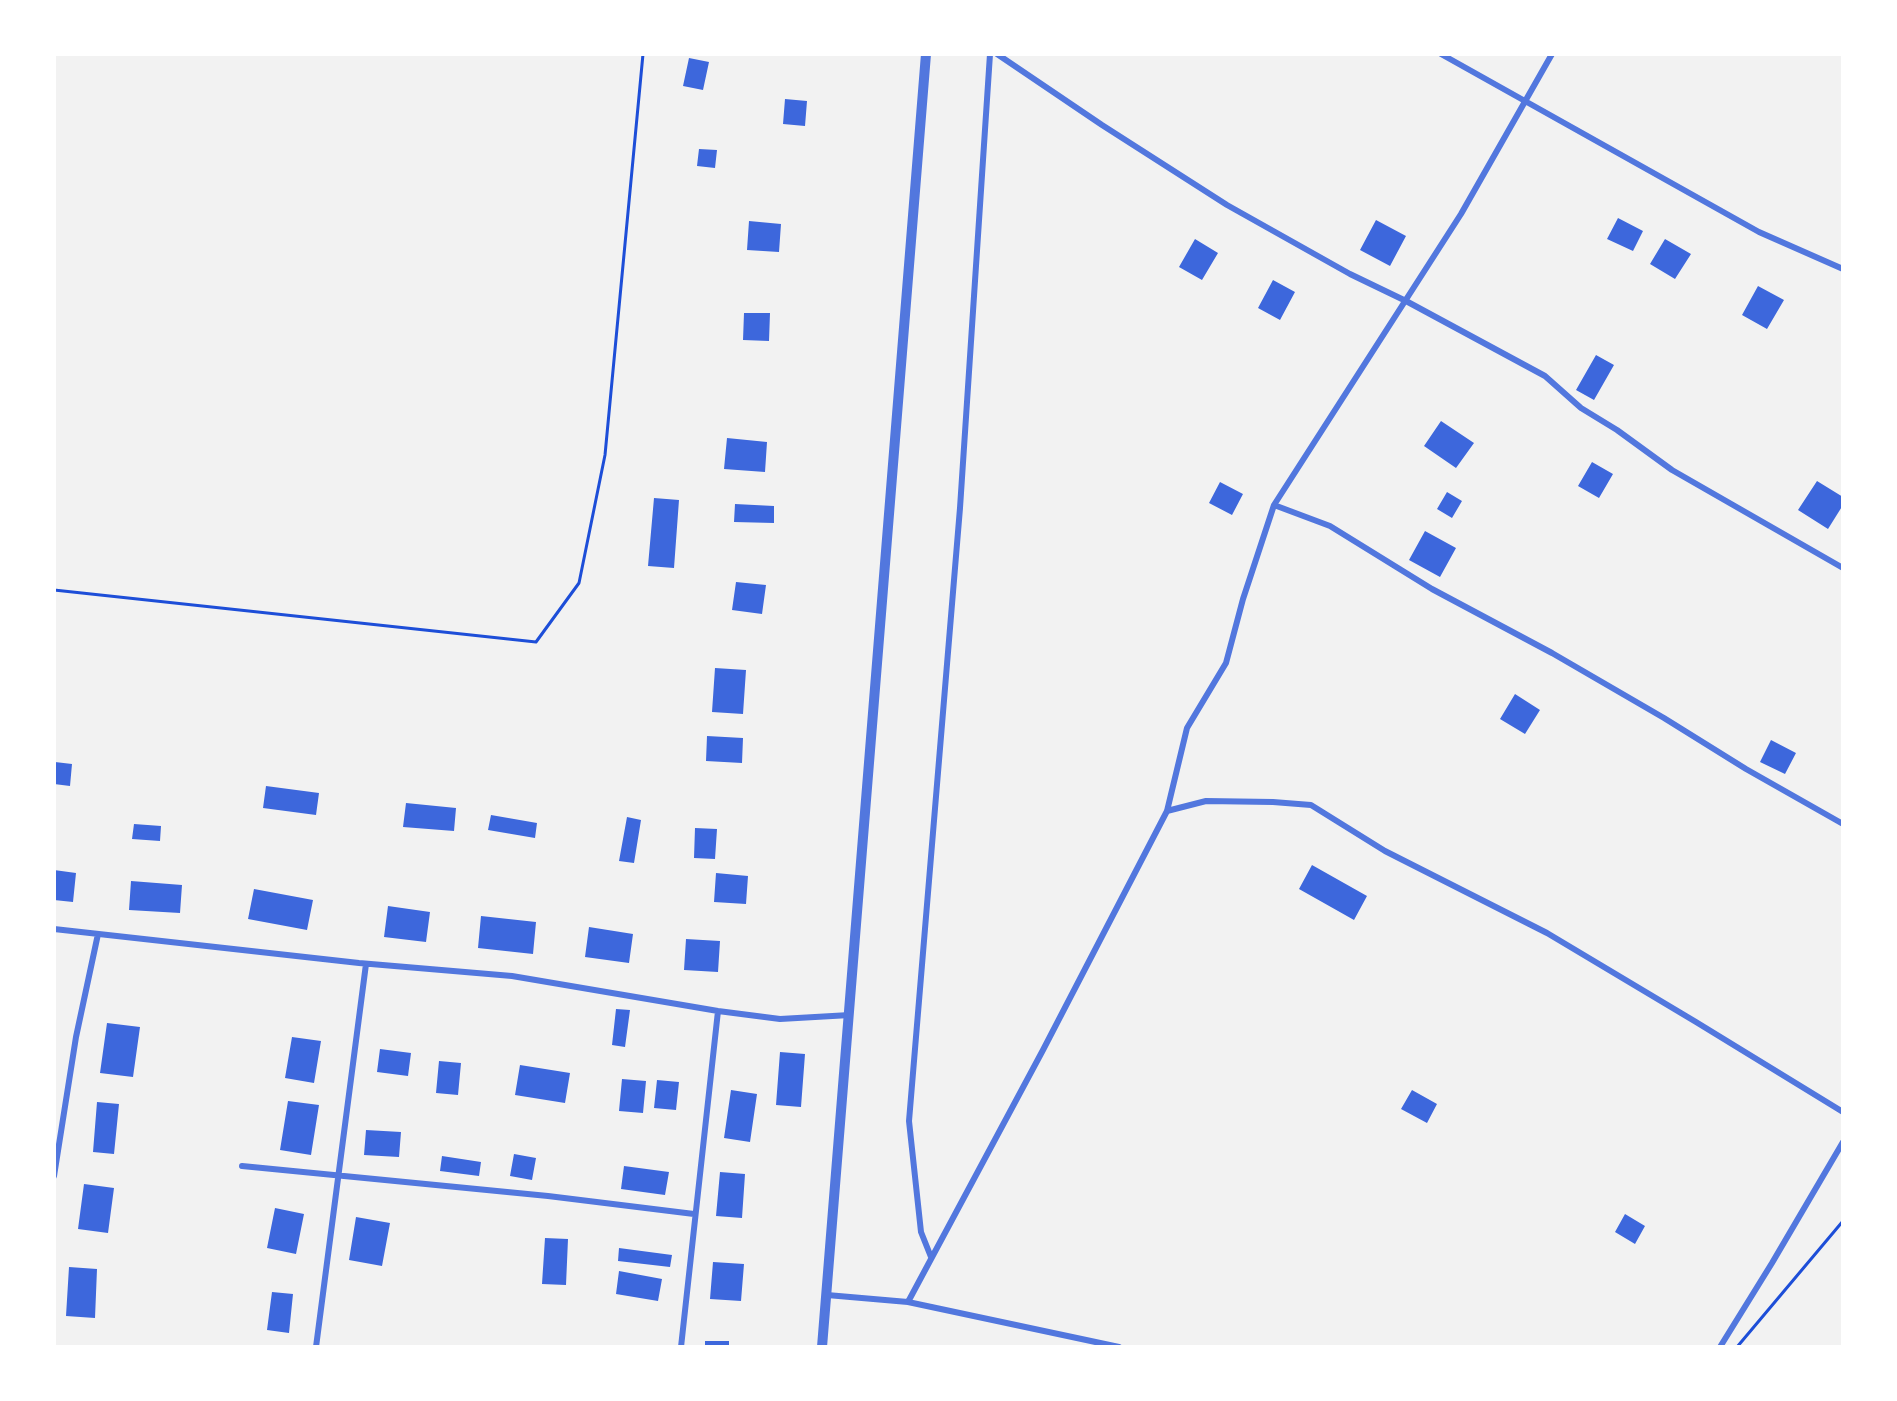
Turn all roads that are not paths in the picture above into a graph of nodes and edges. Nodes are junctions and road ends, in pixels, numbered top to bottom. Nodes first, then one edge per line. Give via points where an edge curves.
1 (926, 54) edge
2 (990, 54) edge
3 (997, 54) edge
4 (1441, 54) edge
5 (1552, 54) edge
6 (1525, 102) junction
7 (1843, 269) edge
8 (1406, 301) junction
9 (1274, 505) junction
10 (1843, 568) edge
11 (1167, 811) junction
12 (1843, 824) edge
13 (54, 929) edge
14 (98, 934) junction
15 (366, 964) junction
16 (718, 1011) junction
17 (850, 1015) junction
18 (1843, 1112) edge
19 (1843, 1142) edge
20 (242, 1166) dead end
21 (339, 1174) junction
22 (54, 1176) edge
23 (694, 1214) junction
24 (931, 1257) junction
25 (826, 1295) junction
26 (908, 1302) junction
27 (316, 1347) edge
28 (681, 1347) edge
29 (822, 1347) edge
30 (1119, 1347) edge
31 (1720, 1347) edge

1 - 17 street
2 - 24 street via 960,508 909,1121 921,1232
3 - 8 street via 1227,205
4 - 6 street
5 - 6 street
6 - 7 street via 1759,232
6 - 8 street
8 - 9 street
8 - 10 street via 1545,376 1581,408 1672,470
9 - 11 street via 1226,663 1187,728
9 - 12 street via 1330,526 1432,589 1664,718
11 - 18 street via 1206,801 1311,806 1385,851 1547,933
11 - 24 street
13 - 14 street
14 - 15 street
14 - 22 street via 76,1037
15 - 16 street via 513,976
15 - 21 street
16 - 17 street via 780,1019
16 - 23 street
17 - 25 street
19 - 31 street
20 - 21 street
21 - 23 street
21 - 27 street
23 - 28 street
24 - 26 street
25 - 26 street
25 - 29 street
26 - 30 street

